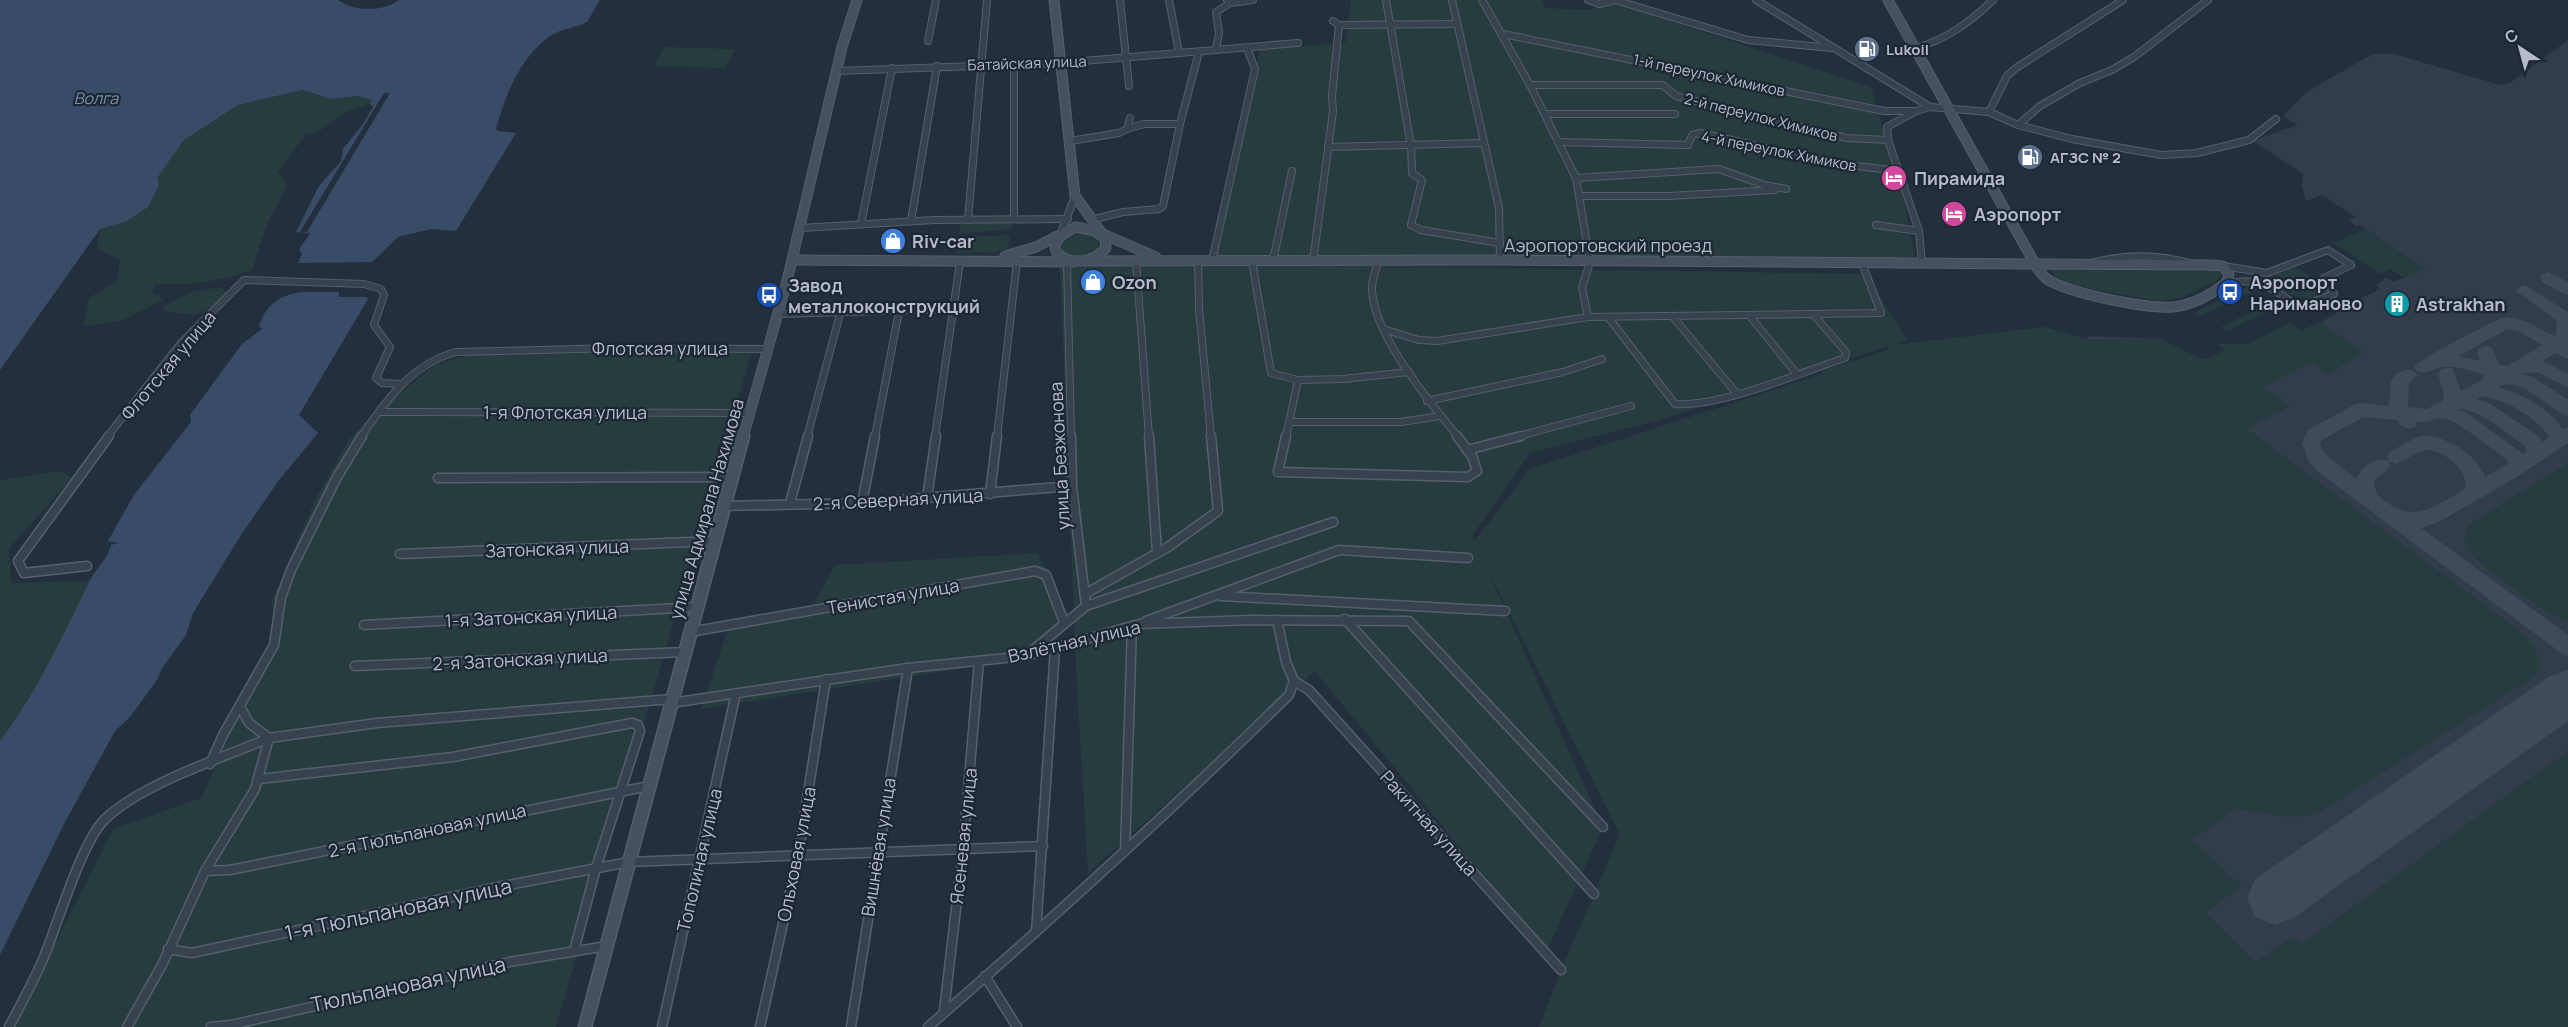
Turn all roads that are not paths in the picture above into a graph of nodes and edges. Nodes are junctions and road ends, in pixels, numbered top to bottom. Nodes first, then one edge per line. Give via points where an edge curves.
1 (857, 0) edge
2 (936, 0) edge
3 (987, 0) edge
4 (1054, 0) edge
5 (1120, 0) edge
6 (1169, 0) edge
7 (1253, 0) edge
8 (1386, 0) edge
9 (1452, 0) edge
10 (1482, 0) edge
11 (1588, 0) edge
12 (1756, 0) edge
13 (1888, 0) edge
14 (1993, 0) edge
15 (2123, 0) edge
16 (2208, 0) edge
17 (1228, 2) edge
18 (1457, 24) junction
19 (1391, 25) junction
20 (1503, 34) junction
21 (928, 40) dead end
22 (1298, 43) dead end
23 (1247, 48) junction
24 (1834, 48) junction
25 (1915, 48) junction
26 (1216, 50) junction
27 (1199, 51) junction
28 (1179, 53) junction
29 (1126, 57) junction
30 (1059, 63) junction
31 (981, 64) junction
32 (1014, 64) junction
33 (937, 66) junction
34 (892, 68) junction
35 (837, 71) junction
36 (1530, 85) junction
37 (1129, 86) dead end
38 (1930, 107) junction
39 (1951, 110) junction
40 (1916, 111) junction
41 (1989, 112) junction
42 (1545, 114) junction
43 (1675, 114) dead end
44 (1130, 118) dead end
45 (2276, 119) dead end
46 (1180, 124) junction
47 (2018, 125) junction
48 (1127, 129) junction
49 (1888, 140) junction
50 (1070, 141) junction
51 (1558, 142) junction
52 (1484, 143) junction
53 (1411, 146) junction
54 (1328, 147) junction
55 (1292, 171) dead end
56 (1899, 171) junction
57 (1576, 178) junction
58 (1581, 195) junction
59 (1075, 196) junction
60 (1014, 218) junction
61 (968, 219) junction
62 (1068, 219) junction
63 (1091, 220) junction
64 (911, 221) junction
65 (861, 224) junction
66 (1876, 225) dead end
67 (800, 228) junction
68 (1919, 231) junction
69 (1102, 233) junction
70 (1060, 234) junction
71 (1500, 243) junction
72 (792, 260) junction
73 (1180, 260) junction
74 (1198, 260) junction
75 (960, 261) junction
76 (984, 261) junction
77 (1017, 261) junction
78 (1084, 261) junction
79 (1136, 261) junction
80 (1212, 261) junction
81 (1252, 261) junction
82 (1273, 261) junction
83 (1313, 261) junction
84 (1378, 261) junction
85 (1500, 261) junction
86 (1070, 262) junction
87 (1590, 262) junction
88 (1862, 263) junction
89 (1922, 263) junction
90 (2035, 264) junction
91 (2223, 266) junction
92 (2223, 285) junction
93 (953, 309) junction
94 (899, 311) junction
95 (777, 314) junction
96 (840, 314) junction
97 (1813, 314) junction
98 (1749, 315) junction
99 (1587, 317) junction
100 (1608, 317) junction
101 (1673, 317) junction
102 (1386, 330) junction
103 (768, 350) junction
104 (1602, 359) dead end
105 (1409, 372) junction
106 (1796, 373) junction
107 (1298, 380) junction
108 (402, 384) junction
109 (1737, 394) junction
110 (1427, 401) junction
111 (1631, 406) dead end
112 (380, 412) junction
113 (751, 413) junction
114 (1440, 416) junction
115 (1289, 422) junction
116 (1467, 450) junction
117 (733, 477) junction
118 (438, 478) dead end
119 (1072, 486) junction
120 (990, 494) junction
121 (927, 498) junction
122 (790, 503) junction
123 (862, 503) junction
124 (723, 506) junction
125 (1333, 522) dead end
126 (715, 541) junction
127 (1157, 553) junction
128 (400, 554) dead end
129 (1468, 558) dead end
130 (87, 566) dead end
131 (1085, 594) junction
132 (1217, 595) junction
133 (1086, 606) junction
134 (697, 607) junction
135 (1505, 611) dead end
136 (1345, 619) junction
137 (1277, 620) junction
138 (1064, 621) junction
139 (364, 625) dead end
140 (1136, 625) junction
141 (690, 632) junction
142 (1055, 648) junction
143 (685, 651) junction
144 (1026, 656) junction
145 (979, 661) junction
146 (355, 666) dead end
147 (908, 668) junction
148 (826, 679) junction
149 (1294, 681) junction
150 (736, 693) junction
151 (671, 701) junction
152 (241, 708) junction
153 (269, 738) junction
154 (210, 764) junction
155 (259, 779) junction
156 (649, 786) junction
157 (622, 791) junction
158 (1603, 827) dead end
159 (1043, 846) junction
160 (963, 849) junction
161 (1125, 851) junction
162 (877, 854) junction
163 (798, 856) junction
164 (699, 859) junction
165 (628, 862) junction
166 (597, 868) junction
167 (205, 871) junction
168 (1594, 894) dead end
169 (1036, 932) junction
170 (606, 946) junction
171 (168, 949) junction
172 (574, 951) junction
173 (1561, 970) dead end
174 (985, 976) junction
175 (944, 1011) junction
176 (9, 1027) edge
177 (127, 1027) edge
178 (211, 1027) edge
179 (585, 1027) edge
180 (662, 1027) edge
181 (760, 1027) edge
182 (851, 1027) edge
183 (928, 1027) edge
184 (1017, 1027) edge

1 - 35 main road, улица Адмирала Нахимова
2 - 21 street
3 - 31 street
4 - 30 main road
5 - 29 street
6 - 28 street
7 - 17 street
8 - 19 street
9 - 18 street
10 - 20 street
11 - 24 street via 1599,4 1616,0 1749,40
12 - 24 street
13 - 25 main road
14 - 25 street via 1940,41
15 - 41 street via 2016,68 2007,76
16 - 47 street via 2134,57 2040,106
17 - 26 street via 1216,12 1220,33
18 - 19 street
18 - 52 street
19 - 53 street
19 - 54 street via 1336,23
20 - 36 street
20 - 40 street, 1-й переулок Химиков via 1884,111
22 - 23 street, Батайская улица
23 - 26 street, Батайская улица
23 - 80 street via 1254,69
24 - 38 street
25 - 39 main road
26 - 27 street, Батайская улица
27 - 28 street, Батайская улица
27 - 46 street
28 - 29 street, Батайская улица
29 - 30 street, Батайская улица
29 - 37 street
30 - 32 street, Батайская улица
30 - 50 main road
31 - 32 street, Батайская улица
31 - 33 street, Батайская улица
31 - 61 street
32 - 60 street
33 - 34 street, Батайская улица
33 - 64 street
34 - 35 street, Батайская улица
34 - 65 street
35 - 67 main road, улица Адмирала Нахимова
36 - 42 street
36 - 49 street, 2-й переулок Химиков via 1663,85 1676,96 1846,138
38 - 39 street
38 - 40 street
39 - 41 street
39 - 90 main road
40 - 49 street via 1887,127
41 - 47 street
42 - 43 street
42 - 51 street
44 - 48 street
45 - 47 street via 2249,140 2197,153 2161,155
46 - 48 street via 1144,124
46 - 63 street via 1162,207
48 - 50 street
49 - 56 street
50 - 59 main road
51 - 56 street, 4-й переулок Химиков via 1688,145 1692,135 1701,133 1832,163
51 - 57 street
52 - 53 street
52 - 71 street via 1499,208
53 - 54 street
53 - 71 street via 1412,173 1422,180 1411,225
54 - 83 street
55 - 82 street
56 - 68 street
57 - 58 street
57 - 58 street via 1719,169 1786,189 1669,196
58 - 87 street
59 - 62 street
59 - 63 main road
60 - 61 street
60 - 62 street
61 - 64 street
62 - 70 street
63 - 69 main road
64 - 65 street
65 - 67 street
66 - 68 street
67 - 72 main road, улица Адмирала Нахимова
68 - 89 street
69 - 70 main road via 1076,227
69 - 73 main road via 1143,253
69 - 78 main road via 1106,247
70 - 76 main road via 1030,249
70 - 86 main road via 1053,248
71 - 85 street
72 - 75 main road
72 - 95 main road, улица Адмирала Нахимова
73 - 74 main road, Аэропортовский проезд
73 - 79 main road
74 - 80 main road, Аэропортовский проезд
74 - 127 street via 1218,511
75 - 76 main road
75 - 93 street
76 - 77 main road
77 - 86 main road
77 - 120 street
78 - 79 main road
78 - 86 main road
79 - 127 street
80 - 81 main road, Аэропортовский проезд
81 - 82 main road, Аэропортовский проезд
81 - 107 street via 1269,372
82 - 83 main road, Аэропортовский проезд
83 - 84 main road, Аэропортовский проезд
84 - 85 main road, Аэропортовский проезд
84 - 102 street via 1372,289
85 - 87 main road, Аэропортовский проезд
86 - 119 street, улица Безжонова
87 - 88 main road, Аэропортовский проезд
87 - 99 street via 1582,288
88 - 89 main road, Аэропортовский проезд
88 - 97 street via 1881,313
89 - 90 main road, Аэропортовский проезд
90 - 91 main road, Аэропортовский проезд
90 - 92 main road via 2044,277 2060,287 2169,308
91 - 92 main road via 2229,278
91 - 92 street via 2267,273 2328,250 2351,265 2324,278 2334,294 2299,307 2250,278
93 - 94 street
93 - 121 street
94 - 96 street
94 - 123 street
95 - 96 street
95 - 103 main road, улица Адмирала Нахимова
96 - 122 street
97 - 98 street
97 - 106 street via 1847,355
98 - 101 street
98 - 106 street
99 - 100 street
99 - 102 street via 1437,341
100 - 101 street
100 - 109 street via 1675,404 1684,407
101 - 109 street
102 - 105 street
103 - 108 street, Флотская улица via 465,350 431,361
103 - 113 main road, улица Адмирала Нахимова
104 - 110 street via 1563,372
105 - 107 street
105 - 110 street
106 - 109 street
107 - 115 street
108 - 112 street
108 - 130 street, Флотская улица via 382,383 376,378 390,347 374,325 384,295 381,289 364,284 244,280 181,343 91,458 18,561 24,573
110 - 114 street
111 - 116 street
112 - 113 street, 1-я Флотская улица
112 - 152 street via 326,496 296,559 281,598 272,649
113 - 117 main road, улица Адмирала Нахимова
114 - 115 street via 1401,422
114 - 116 street
115 - 116 street via 1278,472 1468,477 1478,468
117 - 118 street
117 - 124 main road, улица Адмирала Нахимова
119 - 120 street, 2-я Северная улица
119 - 131 street, улица Безжонова
120 - 121 street, 2-я Северная улица
121 - 123 street, 2-я Северная улица
122 - 123 street, 2-я Северная улица
122 - 124 street, 2-я Северная улица
124 - 126 main road, улица Адмирала Нахимова
125 - 133 street
126 - 128 street, Затонская улица
126 - 134 main road, улица Адмирала Нахимова
127 - 131 street
129 - 132 street via 1339,550
131 - 133 street, улица Безжонова
132 - 135 street
132 - 140 street
133 - 138 street
134 - 139 street, 1-я Затонская улица
134 - 141 main road, улица Адмирала Нахимова
136 - 137 street, Взлётная улица
136 - 158 street, Взлётная улица via 1409,621
136 - 168 street
137 - 140 street, Взлётная улица
137 - 149 street
138 - 141 street, Тенистая улица via 1046,575 1035,571
138 - 144 street
140 - 142 street, Взлётная улица
140 - 161 street
141 - 143 main road, улица Адмирала Нахимова
142 - 144 street, Взлётная улица
142 - 159 street
143 - 146 street, 2-я Затонская улица
143 - 151 main road, улица Адмирала Нахимова
144 - 145 street, Взлётная улица
145 - 147 street, Взлётная улица
145 - 160 street, Ясеневая улица
147 - 148 street, Взлётная улица
147 - 162 street, Вишнёвая улица
148 - 150 street, Взлётная улица
148 - 163 street, Ольховая улица
149 - 161 street via 1289,695
149 - 173 street, Ракитная улица via 1309,690
150 - 151 street, Взлётная улица
150 - 164 street, Тополиная улица
151 - 153 street, Взлётная улица via 377,723
151 - 156 main road, улица Адмирала Нахимова
152 - 153 street via 249,723
152 - 154 street
153 - 154 street, Взлётная улица
153 - 155 street
154 - 176 street, Взлётная улица via 129,799 97,828 43,960
155 - 157 street via 453,756 633,723 640,731
155 - 167 street
156 - 157 street, 2-я Тюльпановая улица
156 - 165 main road, улица Адмирала Нахимова
157 - 166 street
157 - 167 street, 2-я Тюльпановая улица via 242,868
159 - 160 street, 1-я Тюльпановая улица
159 - 169 street
160 - 162 street, 1-я Тюльпановая улица
160 - 175 street, Ясеневая улица
161 - 169 street
162 - 163 street, 1-я Тюльпановая улица
162 - 182 street, Вишнёвая улица
163 - 164 street, 1-я Тюльпановая улица
163 - 181 street, Ольховая улица
164 - 165 street, 1-я Тюльпановая улица
164 - 180 street, Тополиная улица
165 - 166 street, 1-я Тюльпановая улица
165 - 170 main road, улица Адмирала Нахимова
166 - 171 street, 1-я Тюльпановая улица via 192,953
166 - 172 street
167 - 171 street
169 - 174 street
170 - 172 street, Тюльпановая улица
170 - 179 main road, улица Адмирала Нахимова
171 - 177 street
172 - 178 street, Тюльпановая улица
174 - 175 street
174 - 184 street
175 - 183 street

